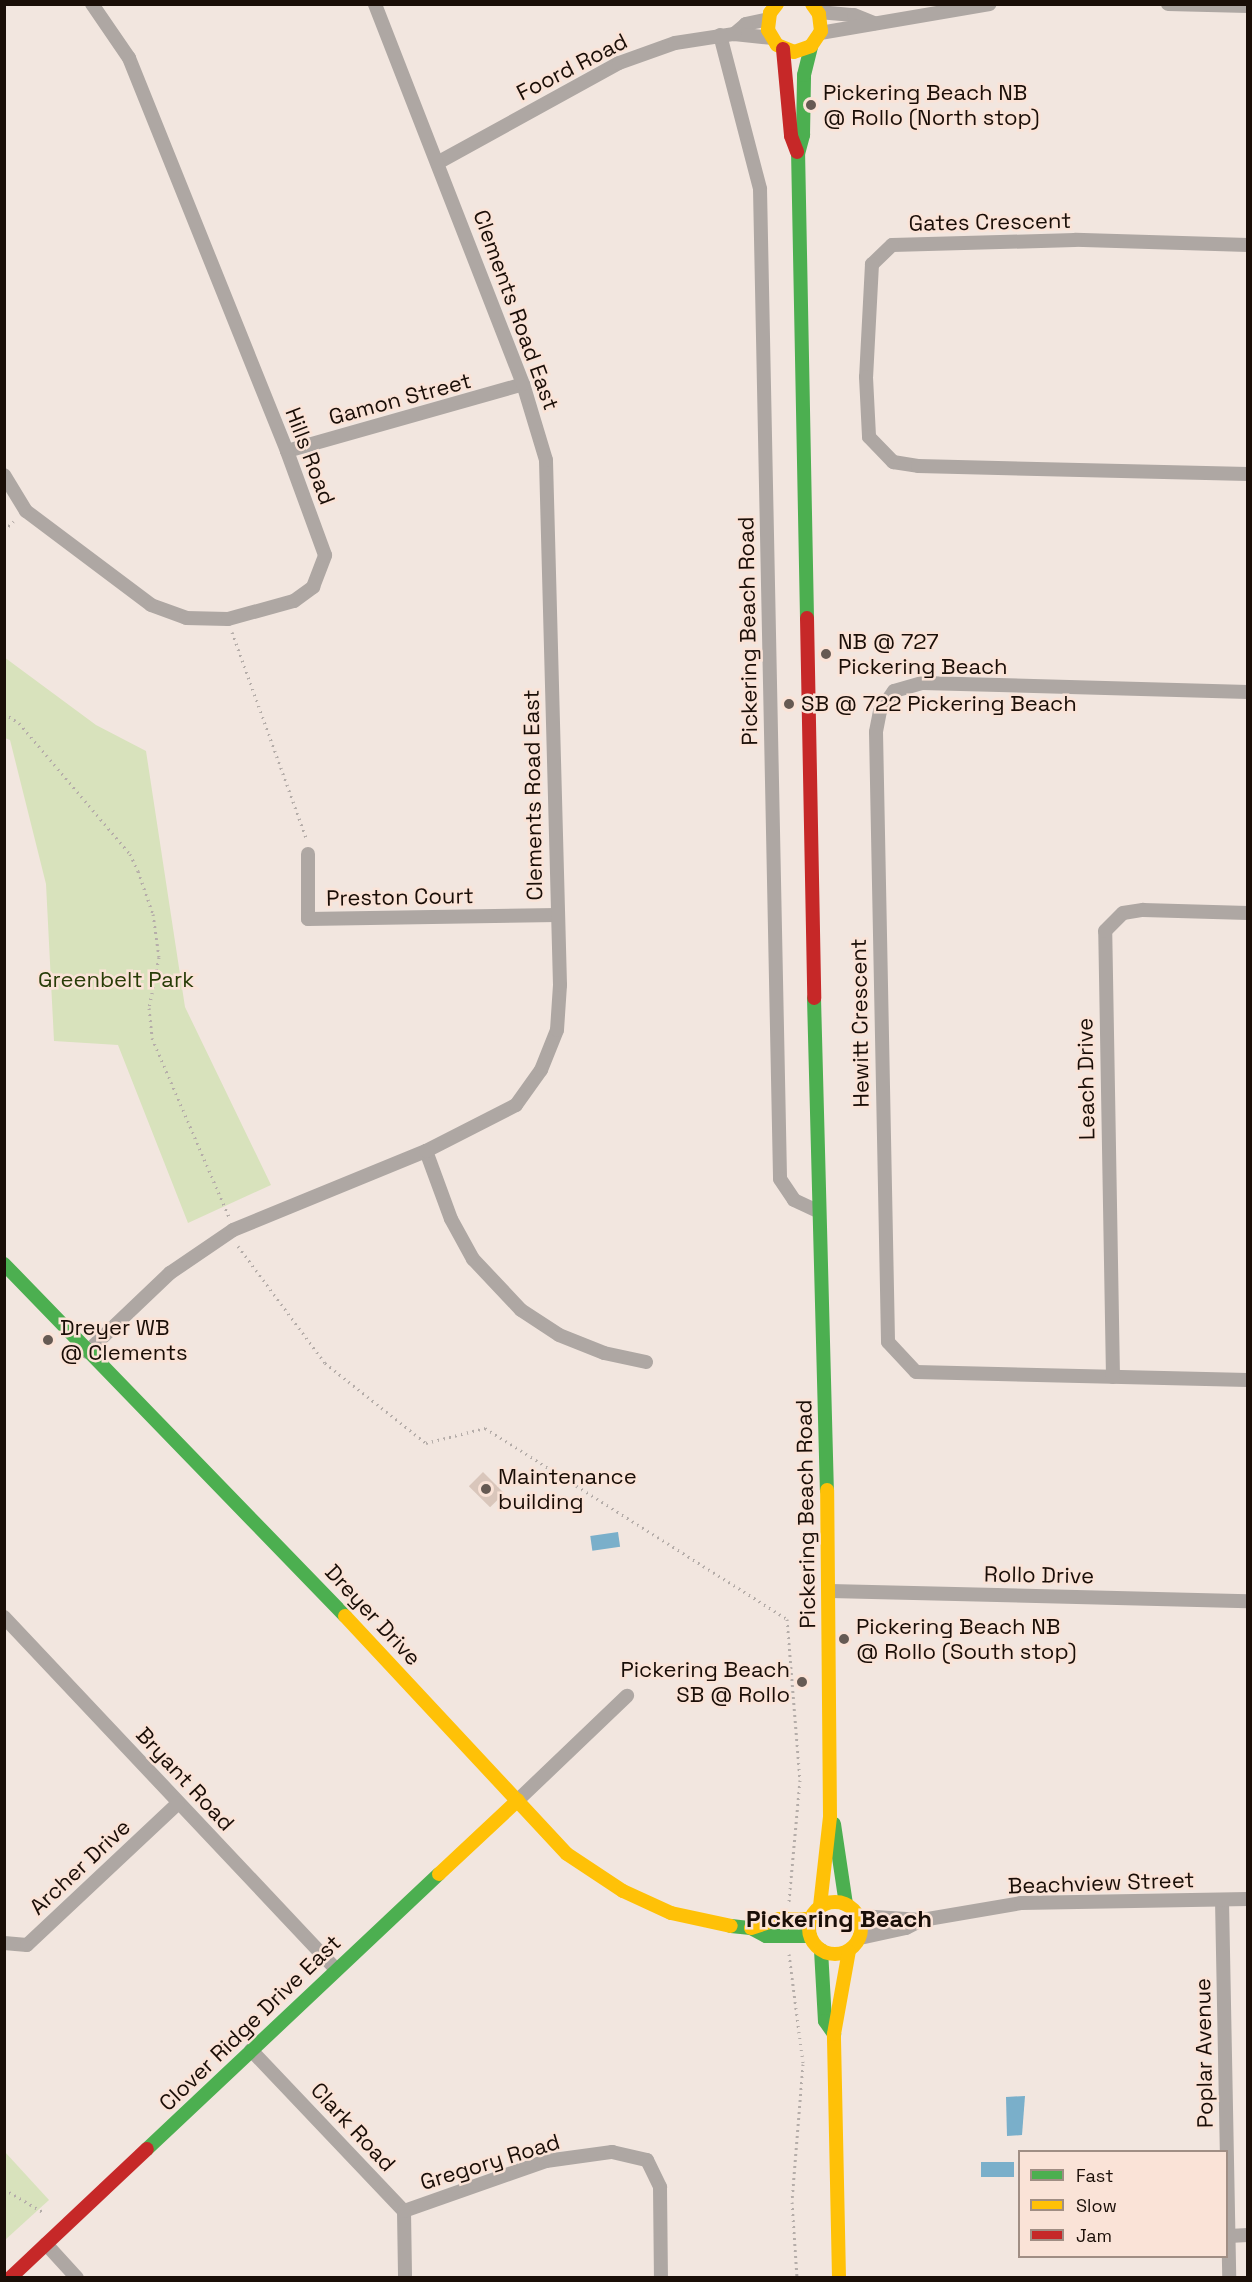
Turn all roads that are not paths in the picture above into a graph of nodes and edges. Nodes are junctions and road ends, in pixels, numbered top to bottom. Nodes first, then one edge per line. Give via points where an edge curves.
1 (92, 4) edge
2 (375, 4) edge
3 (777, 4) edge
4 (990, 4) edge
5 (1168, 4) edge
6 (1216, 5) edge
7 (1248, 6) edge
8 (815, 8) edge
9 (769, 19) junction
10 (874, 23) junction
11 (820, 33) junction
12 (727, 34) junction
13 (771, 38) junction
14 (811, 46) junction
15 (783, 49) junction
16 (798, 154) junction
17 (439, 162) junction
18 (1248, 244) edge
19 (523, 384) junction
20 (287, 451) junction
21 (1248, 474) edge
22 (4, 475) edge
23 (1248, 692) edge
24 (308, 854) road end
25 (1248, 913) edge
26 (557, 915) junction
27 (426, 1151) junction
28 (818, 1211) junction
29 (4, 1263) edge
30 (87, 1352) junction
31 (646, 1362) dead end
32 (1113, 1377) junction
33 (1248, 1380) edge
34 (830, 1591) junction
35 (1248, 1600) edge
36 (4, 1617) edge
37 (627, 1696) dead end
38 (518, 1800) junction
39 (178, 1803) junction
40 (830, 1817) junction
41 (1248, 1899) edge
42 (1222, 1900) junction
43 (846, 1904) junction
44 (820, 1906) junction
45 (859, 1916) junction
46 (810, 1919) junction
47 (922, 1920) junction
48 (751, 1928) junction
49 (810, 1936) junction
50 (860, 1938) junction
51 (4, 1943) edge
52 (821, 1950) junction
53 (849, 1951) junction
54 (336, 1969) junction
55 (834, 2034) junction
56 (251, 2050) junction
57 (1227, 2150) edge
58 (1228, 2187) edge
59 (404, 2211) junction
60 (1229, 2235) junction
61 (1248, 2235) edge
62 (46, 2244) junction
63 (10, 2277) edge
64 (77, 2277) edge
65 (405, 2277) edge
66 (661, 2277) edge
67 (839, 2277) edge
68 (1229, 2277) edge

1 - 20 street, Hills Road via 129,58
2 - 17 street, Clements Road East
3 - 9 street
4 - 10 street
5 - 6 street
6 - 7 street
8 - 10 street
8 - 11 street
9 - 12 street, Foord Road
9 - 13 street
10 - 11 street
11 - 14 street, Pickering Beach Road
12 - 13 street, Foord Road
12 - 17 street, Foord Road via 675,43 618,63
12 - 28 street, Pickering Beach Road via 760,189 780,1179 794,1200
13 - 15 street
14 - 15 street via 794,52
14 - 16 street, Pickering Beach Road via 804,75 803,135
15 - 16 street, Pickering Beach Road via 791,136
16 - 28 street, Pickering Beach Road
17 - 19 street, Clements Road East
18 - 21 street, Gates Crescent via 1075,240 891,245 872,264 866,377 869,437 893,462 918,466
19 - 20 street, Gamon Street via 492,396
19 - 26 street, Clements Road East via 546,460
20 - 22 street, Hills Road via 325,555 312,586 294,601 228,619 186,618 151,605 26,511
23 - 32 street, Hewitt Crescent via 922,683 894,691 880,711 877,744 888,1342 916,1372
24 - 26 street, Preston Court via 308,919
25 - 32 street, Leach Drive via 1143,910 1123,913 1106,931
26 - 27 street, Clements Road East via 557,1030 541,1070 516,1105
27 - 30 street, Clements Road East via 233,1230 170,1273
27 - 31 street via 451,1219 473,1259 521,1310 559,1335 604,1353
28 - 34 street, Pickering Beach Road
29 - 30 street, Dreyer Drive
30 - 38 street, Dreyer Drive via 259,1524
32 - 33 street, Hewitt Crescent
34 - 35 street, Rollo Drive
34 - 40 street, Pickering Beach Road
36 - 39 street, Bryant Road
37 - 38 street
38 - 48 street, Dreyer Drive via 567,1854 623,1892 670,1913 707,1923
38 - 54 street, Clover Ridge Drive East
39 - 51 street, Archer Drive via 27,1945
39 - 54 street, Bryant Road
40 - 43 street, Pickering Beach Road via 837,1828
40 - 44 street, Pickering Beach Road
41 - 42 street, Beachview Street
42 - 47 street, Beachview Street via 1021,1903
42 - 57 street, Poplar Avenue
43 - 44 street
43 - 45 street
44 - 46 street
45 - 47 street, Beachview Street
45 - 50 street
46 - 48 street, Dreyer Drive via 779,1919
46 - 49 street
47 - 50 street, Beachview Street via 906,1928
48 - 49 street, Dreyer Drive via 766,1936
49 - 52 street
50 - 53 street
52 - 53 street via 831,1954
52 - 55 street via 825,2021
53 - 55 street
54 - 56 street, Clover Ridge Drive East
55 - 67 street
56 - 59 street, Clark Road
56 - 62 street, Clover Ridge Drive East
58 - 60 street, Poplar Avenue
59 - 65 street
59 - 66 street, Gregory Road via 546,2161 612,2152 647,2160 660,2187
60 - 61 street
60 - 68 street, Poplar Avenue
62 - 63 street, Clover Ridge Drive East
62 - 64 street

